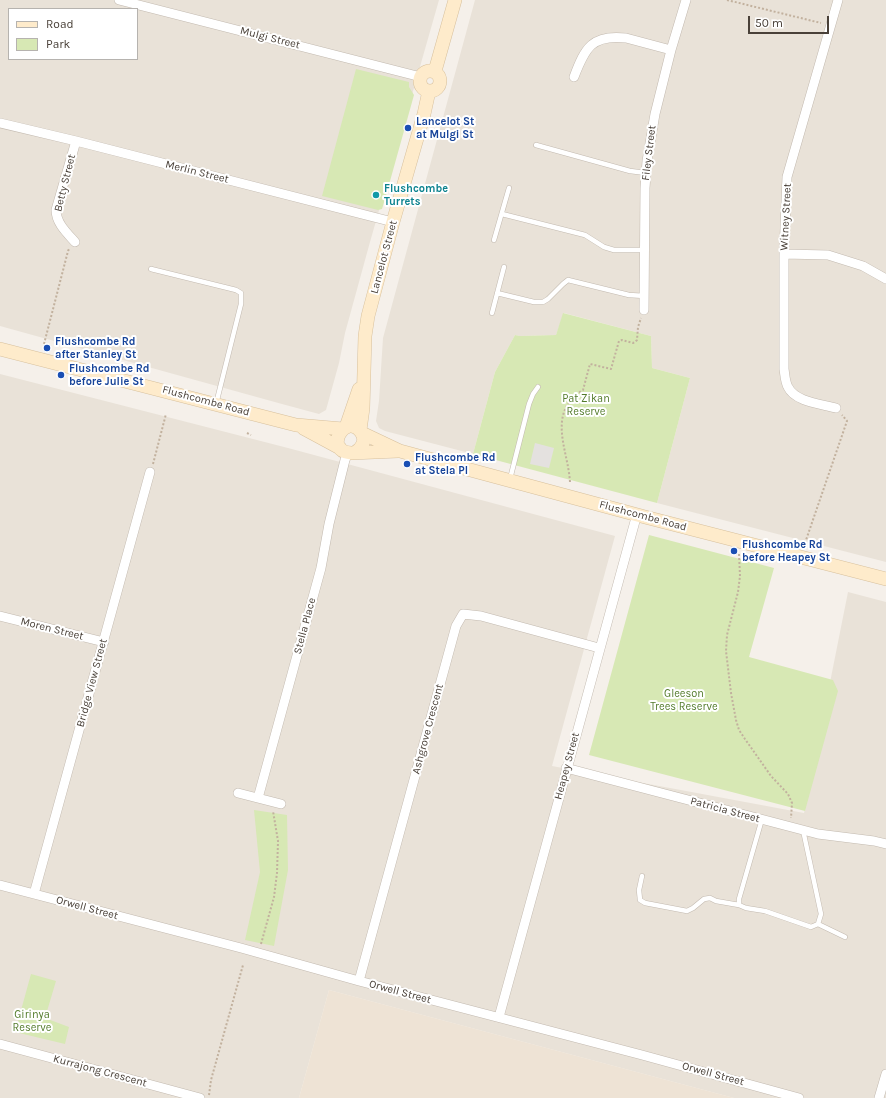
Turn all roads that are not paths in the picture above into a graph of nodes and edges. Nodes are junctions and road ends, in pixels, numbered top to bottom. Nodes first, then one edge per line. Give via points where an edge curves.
1 (119, 0) edge
2 (455, 0) edge
3 (686, 0) edge
4 (838, 0) edge
5 (671, 50) junction
6 (435, 71) junction
7 (421, 77) junction
8 (574, 77) dead end
9 (429, 91) junction
10 (0, 123) edge
11 (76, 142) junction
12 (536, 145) dead end
13 (646, 173) junction
14 (509, 188) dead end
15 (502, 214) junction
16 (393, 222) junction
17 (494, 240) dead end
18 (75, 242) road end
19 (645, 250) junction
20 (784, 254) junction
21 (504, 267) dead end
22 (151, 269) dead end
23 (886, 279) edge
24 (497, 293) junction
25 (645, 296) junction
26 (644, 310) road end
27 (492, 313) dead end
28 (0, 349) edge
29 (364, 378) junction
30 (538, 387) dead end
31 (216, 404) junction
32 (836, 408) road end
33 (296, 425) junction
34 (344, 428) junction
35 (361, 432) junction
36 (348, 451) junction
37 (400, 451) junction
38 (150, 472) road end
39 (510, 481) junction
40 (637, 514) junction
41 (886, 579) edge
42 (0, 616) edge
43 (104, 642) junction
44 (599, 648) junction
45 (566, 768) junction
46 (238, 793) dead end
47 (258, 798) junction
48 (276, 803) road end
49 (762, 819) junction
50 (804, 830) junction
51 (886, 844) edge
52 (642, 876) dead end
53 (0, 885) edge
54 (34, 894) junction
55 (739, 904) junction
56 (818, 924) junction
57 (845, 937) dead end
58 (359, 981) junction
59 (498, 1018) junction
60 (0, 1044) edge
61 (886, 1074) edge
62 (200, 1098) edge
63 (799, 1098) edge
64 (879, 1098) edge

1 - 7 street, Mulgi Street
2 - 6 street
3 - 5 street, Filey Street
4 - 20 street, Witney Street via 787,178
5 - 8 street via 626,38 606,38 588,48
5 - 13 street, Filey Street via 655,114
6 - 7 street via 428,70
6 - 9 street via 440,76 440,83 437,89
7 - 9 street via 422,86
9 - 16 street, Lancelot Street
10 - 11 street, Merlin Street
11 - 16 street, Merlin Street
11 - 18 street, Betty Street via 56,210 62,228
12 - 13 lane via 630,171
13 - 19 street, Filey Street
14 - 15 lane
15 - 17 lane
15 - 19 lane via 586,235 600,245 614,250
16 - 29 street, Lancelot Street via 368,316
19 - 25 street, Filey Street
20 - 23 street via 828,256 863,266
20 - 32 street, Witney Street via 784,369 787,384 793,394 805,400
21 - 24 lane
22 - 31 lane via 241,293 241,304
24 - 25 lane via 543,302 568,280 629,295
24 - 27 lane
25 - 26 street, Filey Street
28 - 31 street, Flushcombe Road
29 - 34 street, Lancelot Street
29 - 35 street, Lancelot Street
30 - 39 lane via 529,404
31 - 33 street, Flushcombe Road
33 - 34 street, Flushcombe Road
33 - 36 street, Flushcombe Road
34 - 35 street via 354,427
34 - 36 street via 337,440
35 - 36 street via 363,445 358,451
35 - 37 street, Flushcombe Road
36 - 37 street, Flushcombe Road
36 - 47 street, Stella Place via 330,518 321,568
37 - 39 street, Flushcombe Road
38 - 43 street, Bridge View Street
39 - 40 street, Flushcombe Road
40 - 41 street, Flushcombe Road
40 - 44 street, Heapey Street
42 - 43 street, Moren Street
43 - 54 street, Bridge View Street
44 - 45 street, Heapey Street
44 - 58 street, Ashgrove Crescent via 481,616 463,614 456,626
45 - 49 street, Patricia Street
45 - 59 street, Heapey Street
46 - 47 street
47 - 48 street
49 - 50 street, Patricia Street
49 - 55 lane
50 - 51 street, Patricia Street
50 - 56 lane via 821,914
52 - 55 lane via 640,900 645,903 687,911 704,899 710,898
53 - 54 street, Orwell Street
54 - 58 street, Orwell Street
55 - 56 lane via 812,927
56 - 57 lane
58 - 59 street, Orwell Street
59 - 63 street, Orwell Street
60 - 62 street, Kurrajong Crescent
61 - 64 street

